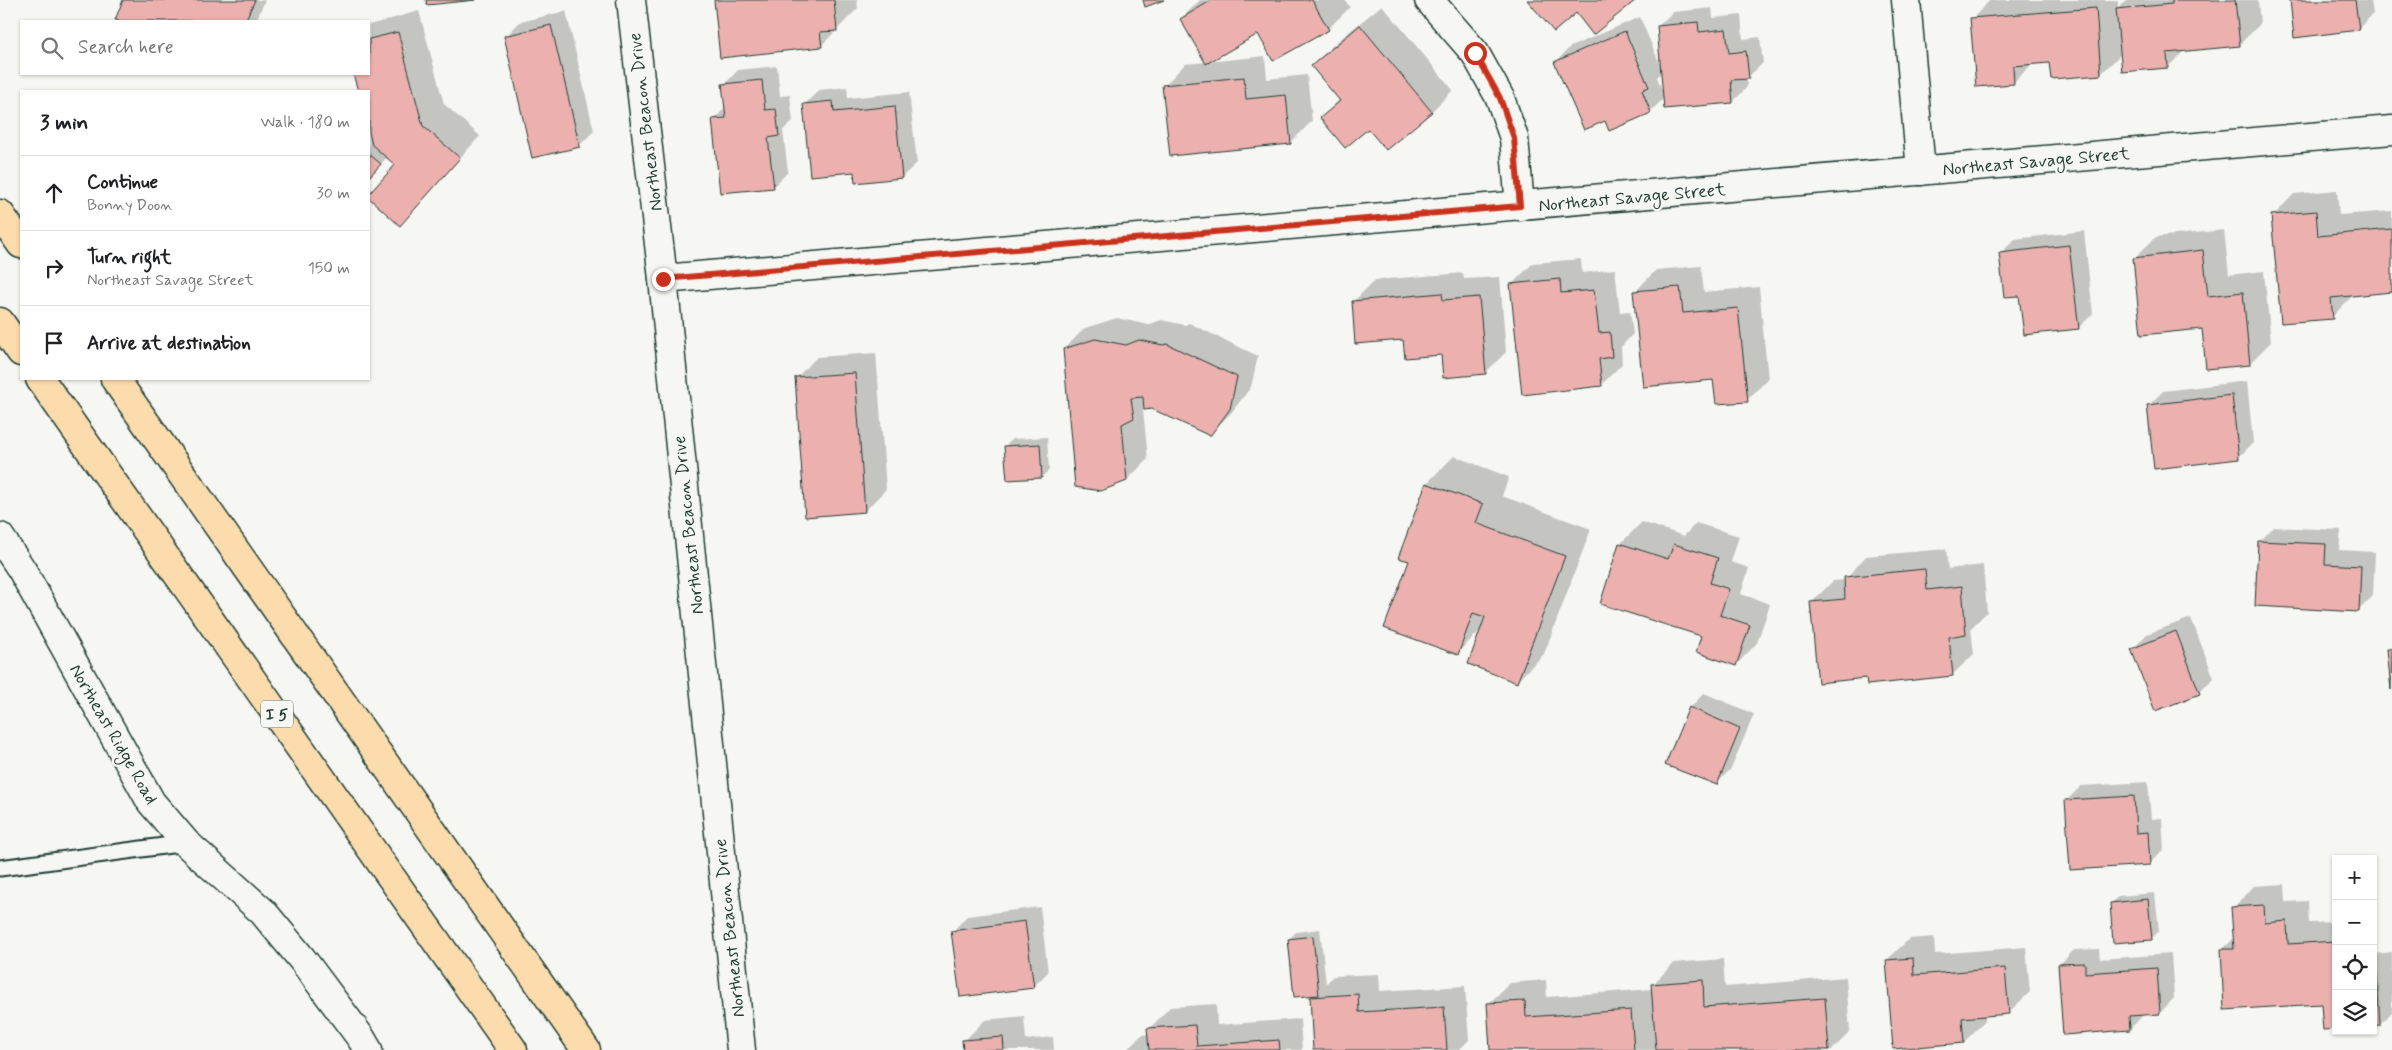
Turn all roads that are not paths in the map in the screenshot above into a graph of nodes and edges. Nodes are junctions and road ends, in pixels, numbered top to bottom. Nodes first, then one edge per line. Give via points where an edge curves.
1 (632, 0) edge
2 (1430, 0) edge
3 (1906, 0) edge
4 (2392, 130) edge
5 (1921, 171) junction
6 (1520, 206) junction
7 (0, 214) edge
8 (20, 243) edge
9 (663, 279) junction
10 (0, 322) edge
11 (20, 351) edge
12 (41, 380) edge
13 (116, 380) edge
14 (0, 537) edge
15 (186, 843) junction
16 (0, 868) edge
17 (368, 1050) edge
18 (513, 1050) edge
19 (586, 1050) edge
20 (742, 1050) edge

1 - 9 street, Northeast Beacon Drive
2 - 6 street via 1475,53 1500,98 1514,138
3 - 5 street
4 - 5 street, Northeast Savage Street
5 - 6 street, Northeast Savage Street
6 - 9 street, Northeast Savage Street
7 - 8 highway
9 - 20 street, Northeast Beacon Drive
10 - 11 highway
12 - 18 highway, I 5
13 - 19 highway
14 - 15 street, Northeast Ridge Road via 151,802
15 - 16 lane
15 - 17 street, Northeast Ridge Road via 263,912 302,959

